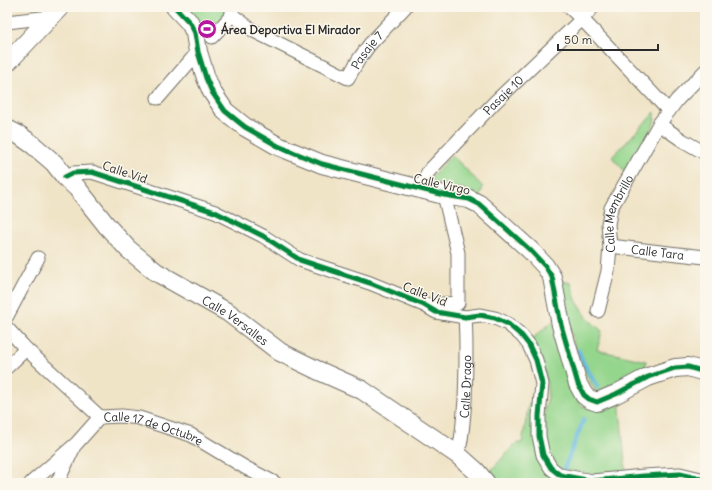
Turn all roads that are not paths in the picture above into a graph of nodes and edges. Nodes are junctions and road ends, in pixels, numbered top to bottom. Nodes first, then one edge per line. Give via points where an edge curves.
1 (175, 7) edge
2 (405, 7) edge
3 (569, 7) edge
4 (592, 7) edge
5 (232, 11) edge
6 (55, 12) edge
7 (582, 19) junction
8 (7, 22) edge
9 (212, 36) dead end
10 (198, 52) junction
11 (7, 63) edge
12 (705, 71) edge
13 (158, 98) dead end
14 (669, 110) junction
15 (659, 124) junction
16 (7, 129) edge
17 (705, 153) edge
18 (66, 177) junction
19 (421, 189) junction
20 (444, 195) junction
21 (610, 246) junction
22 (38, 258) dead end
23 (705, 258) edge
24 (424, 305) junction
25 (598, 311) dead end
26 (7, 316) edge
27 (465, 317) junction
28 (7, 328) edge
29 (26, 349) junction
30 (7, 367) edge
31 (705, 372) edge
32 (100, 417) junction
33 (76, 444) junction
34 (458, 455) junction
35 (705, 480) edge
36 (31, 483) edge
37 (57, 483) edge
38 (275, 483) edge
39 (486, 483) edge

1 - 10 street, Calle Virgo via 190,23 195,33
2 - 5 street, Pasaje 7 via 370,44 348,78 254,32
3 - 7 street
4 - 7 street, Pasaje 10
5 - 9 street
6 - 8 street
6 - 11 street
7 - 14 street
7 - 19 street, Pasaje 10 via 495,102 428,172
10 - 13 street
10 - 19 street, Calle Virgo via 212,92 225,111 245,127 278,146 322,164
12 - 14 street, Calle Membrillo
14 - 15 street, Calle Membrillo
15 - 17 street
15 - 21 street, Calle Membrillo via 611,208 608,224
16 - 18 street, Calle Versalles via 33,145
18 - 24 street, Calle Vid via 73,173 92,172 215,212 263,236 300,260 370,283
18 - 34 street, Calle Versalles via 128,249 156,272 229,313 280,352 362,390
19 - 20 street, Calle Virgo
20 - 24 street, Calle Vid via 458,253 458,303
20 - 31 street, Calle Virgo via 469,199 479,204 545,266 552,277 561,325 578,384 589,399 597,402 648,377 674,368 688,367
21 - 23 street, Calle Tara
21 - 25 street, Calle Membrillo via 608,271
22 - 26 street
24 - 27 street, Calle Vid via 436,312
27 - 34 street, Calle Drago via 466,370 462,439
27 - 35 street, Calle Vid via 480,315 495,318 508,324 529,345 542,384 539,436 543,455 560,476 592,482 680,474
28 - 29 street, Calle 17 de Octubre
29 - 30 street
29 - 32 street, Calle 17 de Octubre
32 - 33 street
32 - 38 street, Calle 17 de Octubre via 139,418 191,435
33 - 36 street
33 - 37 street
34 - 39 street, Calle Versalles

